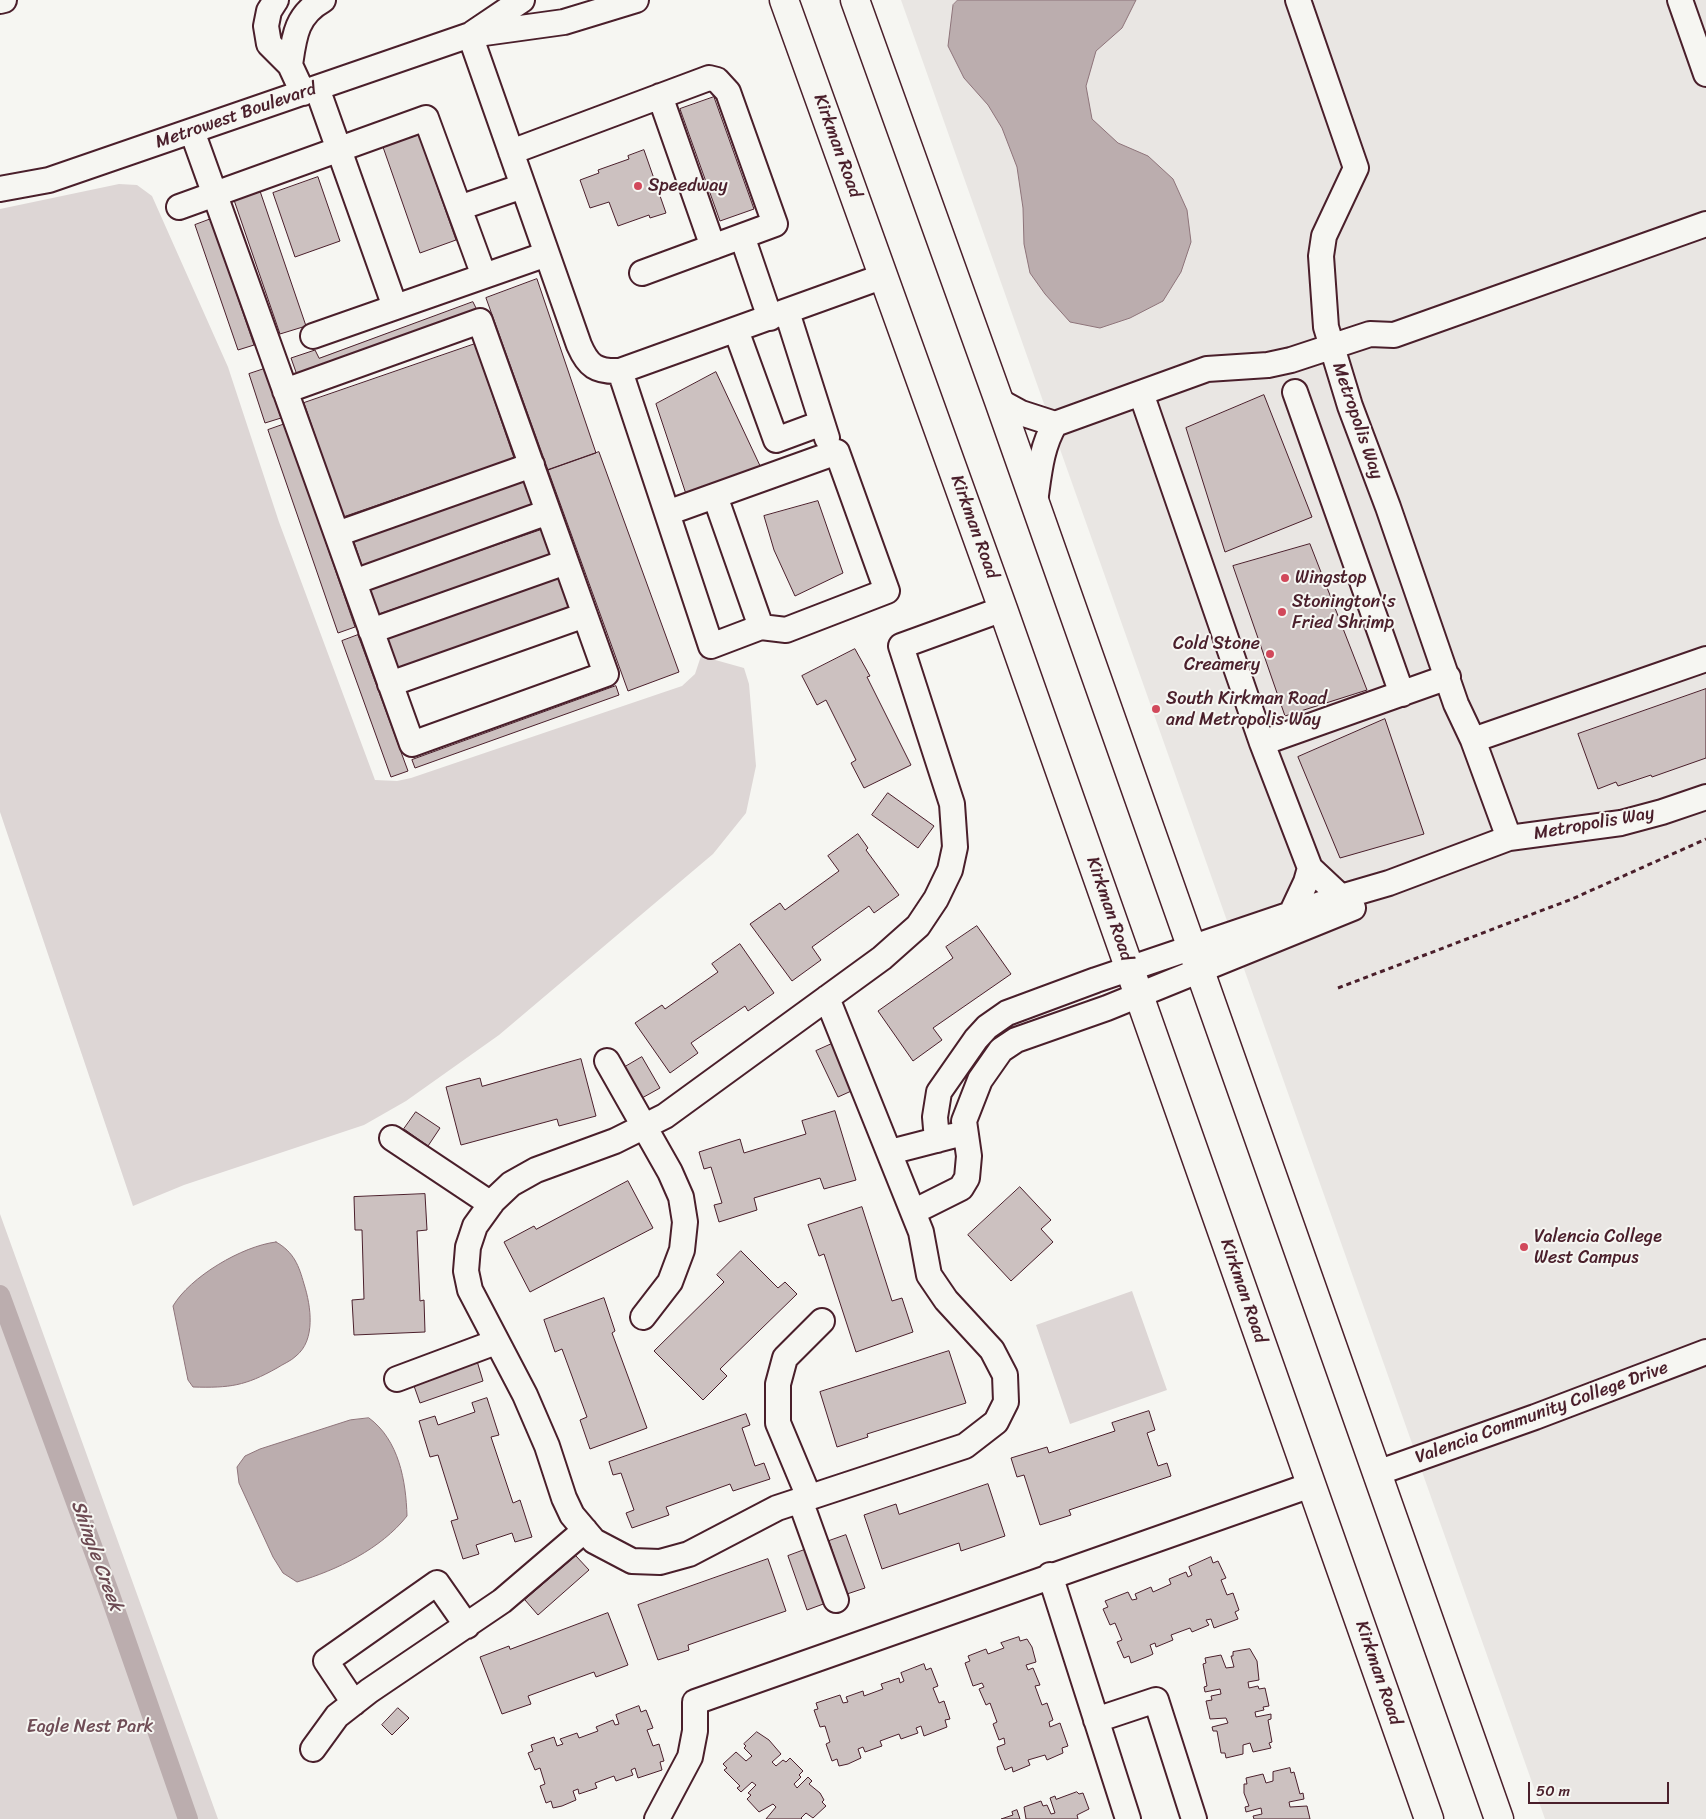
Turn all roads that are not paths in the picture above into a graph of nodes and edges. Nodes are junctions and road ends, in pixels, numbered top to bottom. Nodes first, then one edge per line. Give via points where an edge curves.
1 (4, 0) edge
2 (276, 0) edge
3 (323, 0) edge
4 (522, 0) edge
5 (636, 0) edge
6 (784, 0) edge
7 (855, 0) edge
8 (1298, 0) edge
9 (1680, 0) edge
10 (0, 1) edge
11 (305, 9) edge
12 (470, 35) junction
13 (290, 65) junction
14 (1706, 74) edge
15 (310, 90) junction
16 (660, 96) junction
17 (192, 131) junction
18 (340, 149) junction
19 (511, 152) junction
20 (523, 186) junction
21 (0, 189) edge
22 (215, 194) junction
23 (179, 207) dead end
24 (459, 208) junction
25 (1706, 224) edge
26 (742, 236) junction
27 (713, 247) junction
28 (547, 254) junction
29 (642, 273) dead end
30 (484, 276) junction
31 (884, 276) junction
32 (395, 307) junction
33 (778, 315) junction
34 (736, 330) junction
35 (313, 336) dead end
36 (1332, 347) junction
37 (620, 371) junction
38 (285, 390) junction
39 (1295, 392) dead end
40 (1141, 393) junction
41 (999, 401) junction
42 (822, 423) junction
43 (1055, 424) junction
44 (832, 454) junction
45 (532, 465) junction
46 (715, 496) junction
47 (1035, 502) junction
48 (548, 512) junction
49 (667, 513) junction
50 (337, 534) junction
51 (566, 562) junction
52 (354, 582) junction
53 (1003, 609) junction
54 (585, 614) junction
55 (761, 627) junction
56 (372, 631) junction
57 (1706, 659) edge
58 (1448, 677) junction
59 (390, 684) junction
60 (1402, 694) junction
61 (1473, 740) junction
62 (1262, 743) junction
63 (1706, 797) edge
64 (1510, 838) junction
65 (1310, 868) junction
66 (1389, 883) junction
67 (1341, 897) junction
68 (1290, 914) junction
69 (1196, 959) junction
70 (1130, 968) junction
71 (1139, 995) junction
72 (827, 998) junction
73 (1007, 1013) junction
74 (1016, 1040) junction
75 (607, 1060) dead end
76 (644, 1126) junction
77 (966, 1133) junction
78 (392, 1138) dead end
79 (937, 1140) junction
80 (890, 1152) junction
81 (491, 1204) junction
82 (913, 1212) junction
83 (643, 1317) dead end
84 (822, 1321) dead end
85 (496, 1342) junction
86 (1706, 1352) edge
87 (397, 1379) dead end
88 (1377, 1473) junction
89 (1311, 1485) junction
90 (804, 1499) junction
91 (585, 1530) junction
92 (1050, 1575) junction
93 (836, 1600) dead end
94 (467, 1626) junction
95 (354, 1703) junction
96 (1096, 1720) junction
97 (313, 1749) dead end
98 (657, 1819) edge
99 (1128, 1819) edge
100 (1194, 1819) edge
101 (1429, 1819) edge
102 (1499, 1819) edge

1 - 10 street
2 - 13 street via 269,11 266,26 269,44
3 - 11 street
4 - 12 street, Metrowest Boulevard
5 - 12 street, Metrowest Boulevard via 564,22
6 - 31 main road, Kirkman Road
7 - 41 main road
8 - 36 street, Metropolis Way via 1356,168 1324,236 1324,313
9 - 14 street
11 - 13 street
12 - 15 street, Metrowest Boulevard
12 - 19 street
13 - 15 street
15 - 17 street, Metrowest Boulevard
15 - 18 street
16 - 19 street
16 - 26 street via 709,78 717,80 728,92 775,224
16 - 27 street
17 - 21 street, Metrowest Boulevard via 49,180
17 - 22 street
18 - 22 street
18 - 24 street via 426,118
18 - 32 street
19 - 20 street
20 - 24 street
20 - 28 street
22 - 23 street
22 - 38 street
24 - 30 street
25 - 36 street via 1394,335 1370,334
26 - 27 street
26 - 33 street
27 - 29 street
28 - 30 street
28 - 37 street via 586,360 607,372
30 - 32 street
31 - 33 street
31 - 53 main road, Kirkman Road
32 - 35 street
33 - 34 street
33 - 42 street
34 - 37 street
34 - 42 street via 776,440
36 - 40 street via 1268,365 1207,369
36 - 58 street, Metropolis Way
37 - 49 street
38 - 45 street via 480,321
38 - 50 street
39 - 60 street
40 - 43 street
40 - 62 street
41 - 43 street via 1021,413
41 - 47 main road
42 - 44 street
43 - 47 street via 1041,462
44 - 46 street
44 - 55 street via 837,452 887,591 786,630
45 - 48 street
45 - 50 street
46 - 49 street
46 - 55 street
47 - 69 main road
48 - 51 street
48 - 52 street
49 - 55 street via 711,646
50 - 52 street
51 - 54 street
51 - 56 street
52 - 56 street
53 - 70 main road, Kirkman Road
53 - 72 street via 901,646 952,804 955,846 952,862 936,899 918,926 882,958
54 - 59 street
54 - 59 street via 606,674 412,744
56 - 59 street
57 - 61 street
58 - 60 street
58 - 61 street, Metropolis Way via 1456,704
60 - 62 street
61 - 64 street, Metropolis Way
62 - 65 street
63 - 64 street, Metropolis Way via 1620,823
64 - 66 street, Metropolis Way
65 - 67 street
65 - 68 street
66 - 67 street
66 - 69 street via 1348,911
67 - 68 street
68 - 69 street
69 - 70 street
69 - 71 street
69 - 88 main road
70 - 71 main road, Kirkman Road
70 - 73 street
71 - 74 street
71 - 89 main road, Kirkman Road
72 - 76 street via 665,1116
72 - 80 street
73 - 74 street
73 - 79 street via 976,1039 939,1092 935,1117
74 - 77 street via 1001,1050 980,1080 964,1121
75 - 76 street
76 - 81 street via 615,1141 536,1170 511,1184
76 - 83 street via 681,1197 685,1222 682,1250 670,1282
77 - 79 street
77 - 82 street via 967,1178 961,1188
78 - 81 street
79 - 80 street
80 - 82 street
81 - 85 street via 475,1226 468,1246 466,1271 470,1290
82 - 90 street via 921,1232 929,1275 946,1300 992,1350 1005,1375 1006,1402 996,1422 965,1446
84 - 90 street via 785,1358 778,1384 778,1423
85 - 87 street
85 - 91 street via 525,1395 572,1515
86 - 88 street, Valencia Community College Drive
88 - 102 main road
89 - 92 street
89 - 101 main road, Kirkman Road
90 - 91 street via 777,1508 689,1554 660,1562 632,1561 594,1541
90 - 93 street
91 - 94 street via 502,1601
92 - 96 street
92 - 98 street via 695,1702 695,1732 690,1757
94 - 95 street
94 - 95 street via 437,1583 326,1661
95 - 97 street via 337,1716
96 - 99 street
96 - 100 street via 1156,1700

